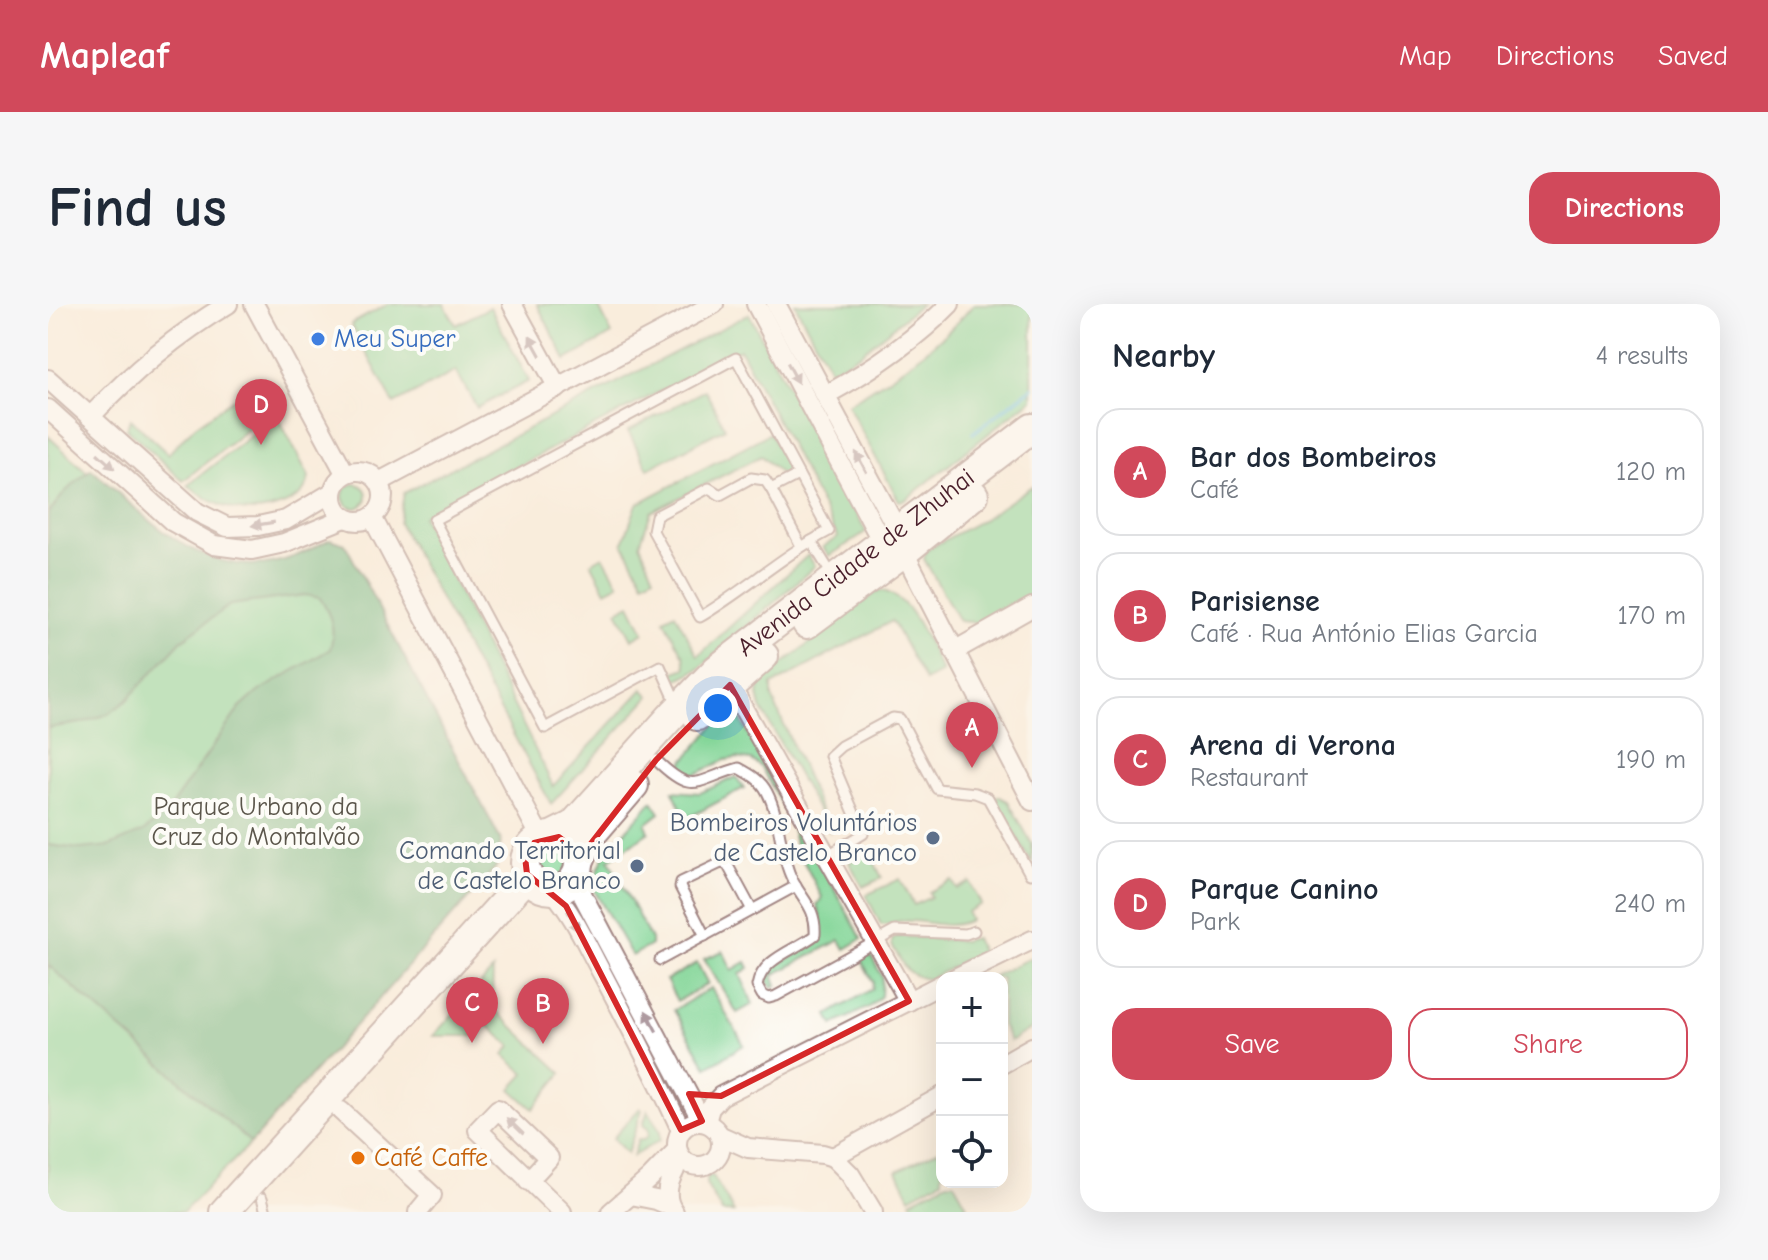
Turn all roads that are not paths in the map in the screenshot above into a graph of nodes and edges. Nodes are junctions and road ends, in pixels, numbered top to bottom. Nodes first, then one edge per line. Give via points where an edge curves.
1 (228, 304) edge
2 (254, 304) edge
3 (512, 304) edge
4 (714, 304) edge
5 (756, 304) edge
6 (776, 304) edge
7 (950, 304) edge
8 (48, 379) edge
9 (558, 388) junction
10 (826, 395) junction
11 (48, 409) edge
12 (90, 417) junction
13 (1032, 428) edge
14 (1032, 450) edge
15 (345, 473) junction
16 (798, 475) junction
17 (379, 482) junction
18 (771, 489) junction
19 (333, 492) junction
20 (372, 517) junction
21 (345, 518) junction
22 (895, 541) junction
23 (806, 543) junction
24 (835, 579) junction
25 (1032, 607) edge
26 (954, 651) junction
27 (730, 685) junction
28 (679, 707) junction
29 (656, 760) junction
30 (1032, 801) edge
31 (546, 837) junction
32 (828, 855) junction
33 (578, 867) junction
34 (1030, 874) edge
35 (540, 884) junction
36 (796, 886) junction
37 (752, 910) junction
38 (974, 931) dead end
39 (705, 936) junction
40 (1032, 940) edge
41 (876, 942) junction
42 (660, 960) dead end
43 (967, 972) edge
44 (936, 987) edge
45 (909, 1001) junction
46 (1032, 1047) edge
47 (1008, 1061) edge
48 (687, 1090) junction
49 (725, 1094) junction
50 (936, 1099) edge
51 (341, 1111) junction
52 (711, 1128) junction
53 (681, 1130) junction
54 (748, 1148) junction
55 (677, 1150) junction
56 (833, 1157) junction
57 (715, 1159) junction
58 (683, 1168) junction
59 (650, 1178) junction
60 (528, 1181) dead end
61 (631, 1195) junction
62 (259, 1207) edge
63 (672, 1209) edge
64 (224, 1212) edge
65 (418, 1212) edge
66 (562, 1212) edge
67 (611, 1212) edge
68 (873, 1212) edge

1 - 12 street via 171,341
2 - 15 street
9 -> 3 street
4 - 9 street
5 -> 22 street
6 - 10 street
7 - 10 street via 914,338
8 - 12 street
9 - 17 street
22 -> 10 street
11 -> 21 street via 173,522 214,545 252,550
19 -> 12 street via 286,520 227,527 197,512
13 - 22 main road, Avenida Cidade de Zhuhai
14 - 22 main road, Avenida Cidade de Zhuhai
15 - 17 street via 365,471
15 - 19 street
16 - 18 lane
16 - 23 lane via 829,531
16 - 28 lane via 736,358 434,520 545,728 660,666
17 - 20 street via 383,497
18 - 23 lane
18 - 23 lane via 765,480 751,478 720,495 709,488 656,516 653,531 700,617
19 - 21 street via 335,506
20 - 21 street
20 - 31 street
22 - 24 main road, Avenida Cidade de Zhuhai
22 - 26 street
22 - 27 main road, Avenida Cidade de Zhuhai
23 - 24 lane
24 - 28 main road, Avenida Cidade de Zhuhai via 717,669
25 - 26 street
26 - 30 street
27 - 29 main road, Avenida Cidade de Zhuhai
27 - 32 street
28 - 31 main road, Avenida Cidade de Zhuhai via 573,825
29 - 33 main road, Avenida Cidade de Zhuhai via 591,835
29 - 36 lane via 688,783 739,768 754,775 766,789
31 - 33 main road via 559,837 573,846
31 - 35 main road via 525,857
32 - 34 lane via 863,834 830,756 893,718 900,719 937,789 988,798
32 - 41 street
33 - 35 main road via 568,885
48 -> 33 street via 583,896
35 - 51 main road
35 -> 53 street via 564,904
35 - 64 main road via 517,888
36 - 37 lane
36 - 41 lane via 816,919 815,935 759,973 762,995 776,996
37 - 39 lane
37 - 39 lane via 727,864 681,882
38 - 41 lane via 895,931
39 - 42 lane
40 - 43 street
41 - 45 street
44 - 45 street
45 - 49 street
46 - 47 street
48 - 49 street
48 - 52 street
49 - 52 street via 710,1108
50 - 56 street
51 - 62 main road
51 - 65 street via 432,1195
52 - 53 street via 687,1124
52 - 54 street
52 - 57 street via 720,1150
53 - 55 street
54 - 56 street
54 - 57 street
55 - 58 street
55 - 59 street
56 - 68 street
57 - 58 street
58 - 59 street
58 - 63 street via 669,1180
59 - 61 street
60 - 66 street
61 - 63 street
61 - 67 street

